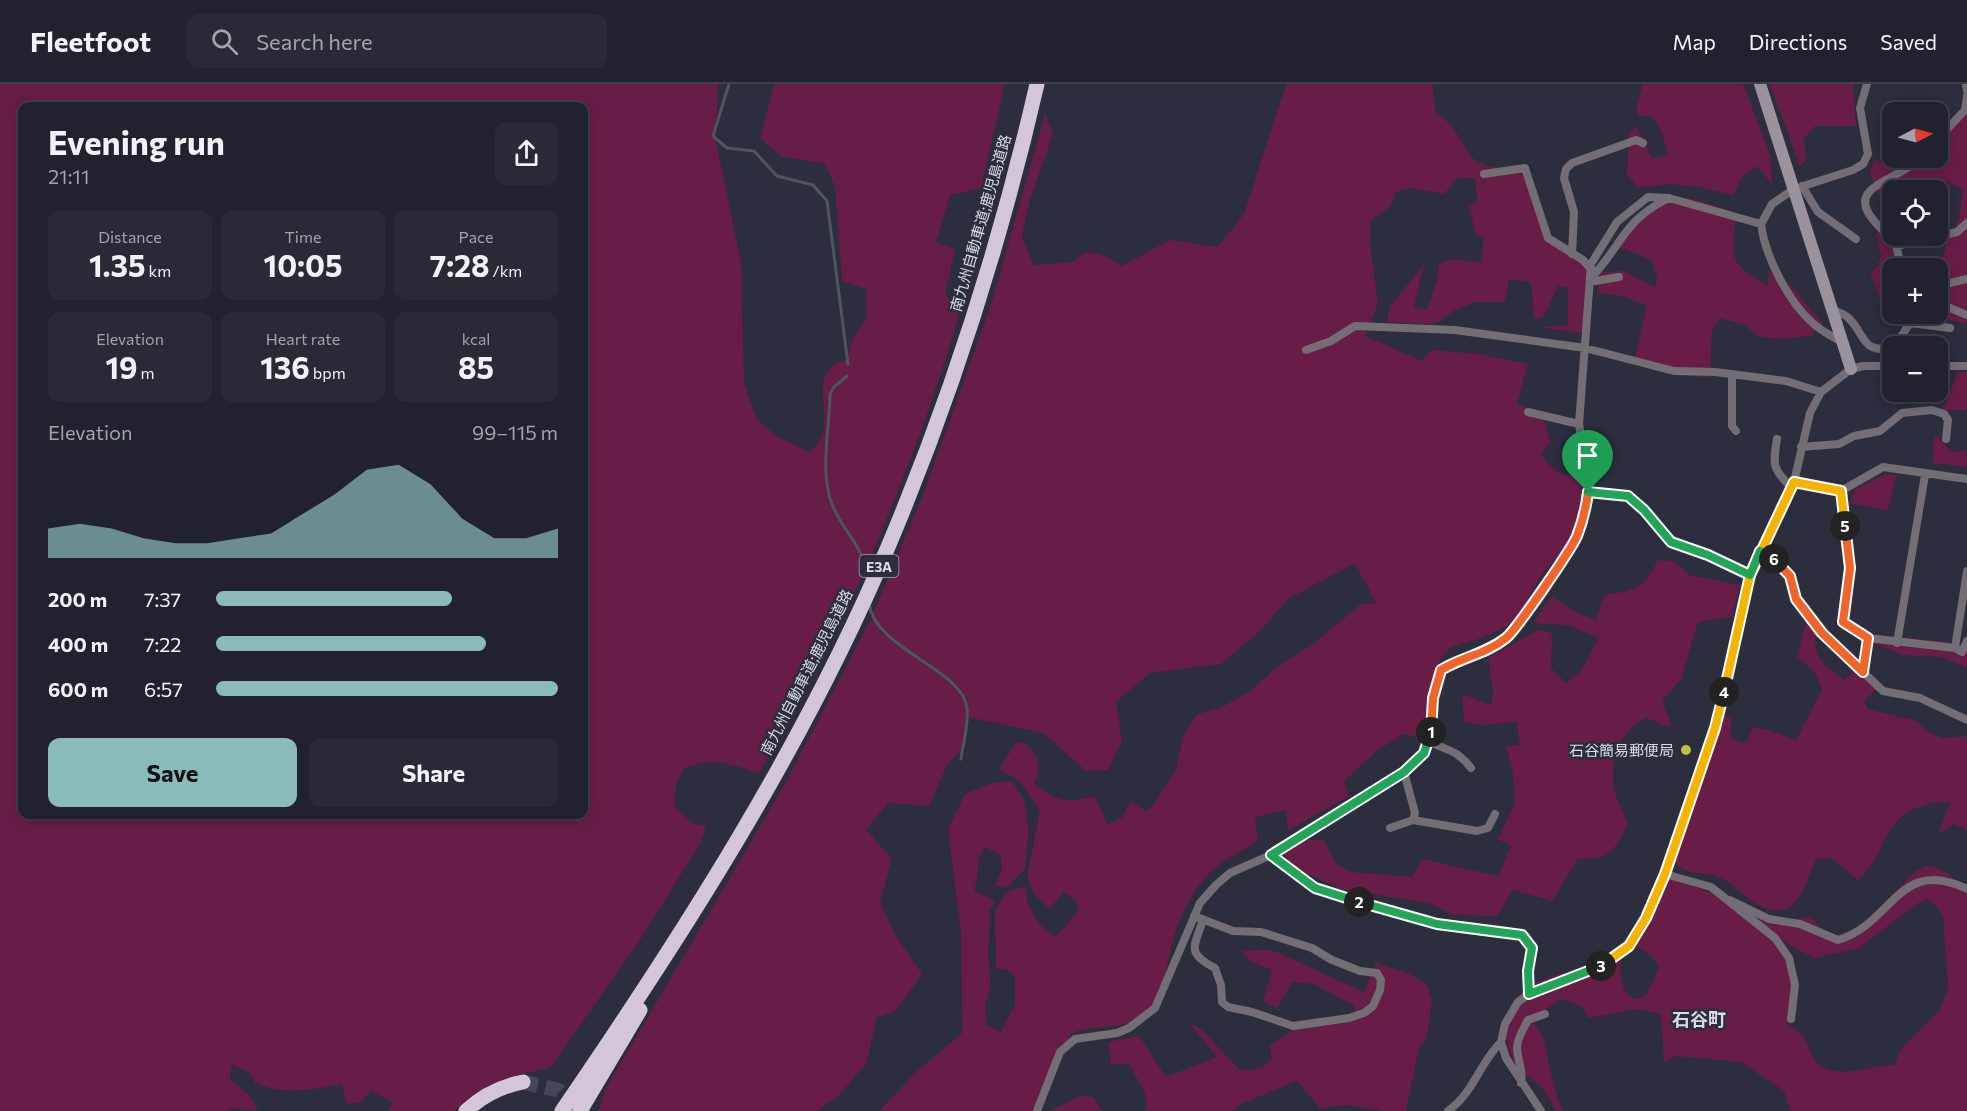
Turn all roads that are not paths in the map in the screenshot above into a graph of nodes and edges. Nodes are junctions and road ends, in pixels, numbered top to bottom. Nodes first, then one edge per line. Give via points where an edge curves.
1 (1037, 84) edge
2 (1760, 84) edge
3 (1867, 84) edge
4 (1966, 84) edge
5 (1967, 90) edge
6 (1967, 96) edge
7 (1948, 128) edge
8 (1643, 143) dead end
9 (1911, 168) edge
10 (1484, 174) dead end
11 (1890, 180) edge
12 (1882, 184) edge
13 (1798, 188) junction
14 (1967, 223) edge
15 (1761, 224) junction
16 (1882, 229) edge
17 (1948, 234) edge
18 (1856, 239) dead end
19 (1896, 246) edge
20 (1572, 254) junction
21 (1898, 258) edge
22 (1590, 277) junction
23 (1619, 277) dead end
24 (1967, 279) edge
25 (1948, 284) edge
26 (1948, 307) edge
27 (1832, 310) junction
28 (1967, 315) edge
29 (1950, 328) dead end
30 (1901, 336) edge
31 (1842, 342) junction
32 (1585, 348) junction
33 (1882, 348) edge
34 (1306, 350) dead end
35 (1882, 366) edge
36 (1948, 366) edge
37 (1967, 366) edge
38 (1851, 369) junction
39 (1732, 374) junction
40 (1821, 392) junction
41 (1528, 412) dead end
42 (1579, 424) junction
43 (1736, 431) dead end
44 (1777, 439) dead end
45 (1946, 439) dead end
46 (1801, 447) junction
47 (1925, 475) junction
48 (1967, 479) edge
49 (1793, 485) junction
50 (1841, 491) junction
51 (1588, 492) junction
52 (1760, 551) junction
53 (1967, 571) edge
54 (1750, 575) junction
55 (1868, 638) junction
56 (1967, 641) edge
57 (1897, 643) junction
58 (1955, 648) junction
59 (1863, 672) junction
60 (1967, 720) edge
61 (1428, 741) junction
62 (1471, 768) dead end
63 (1404, 772) junction
64 (1495, 814) dead end
65 (1413, 820) junction
66 (1390, 828) dead end
67 (1271, 855) junction
68 (721, 866) junction
69 (1665, 874) junction
70 (1967, 890) edge
71 (1730, 900) junction
72 (1194, 916) junction
73 (1203, 920) junction
74 (1529, 994) junction
75 (1545, 1014) dead end
76 (1791, 1019) dead end
77 (1501, 1042) junction
78 (523, 1082) tunnel mouth
79 (1521, 1083) junction
80 (556, 1109) edge
81 (466, 1111) edge
82 (580, 1111) edge
83 (1036, 1111) edge
84 (1448, 1111) edge
85 (1541, 1111) edge

1 - 68 highway, 南九州自動車道;鹿児島道路 / E3A via 977,299 923,460 836,657
2 - 13 street
3 - 13 street via 1860,108 1868,154 1863,165
4 - 5 street
6 - 7 street via 1965,110
8 - 20 street via 1636,140 1572,163 1566,169 1564,178 1574,212
9 - 11 street
10 - 20 street via 1525,168 1548,238
12 - 16 street via 1870,191 1865,200 1866,209
13 - 15 street via 1772,204
13 - 18 street via 1818,212
13 - 27 street
14 - 17 street
15 - 22 street via 1669,198 1648,197 1617,222 1591,264
15 - 31 street via 1769,260 1804,315
19 - 21 street
20 - 22 street
22 - 23 street
22 - 32 street
24 - 25 street
26 - 28 street
27 - 31 street
27 - 33 street via 1847,316 1865,343
29 - 30 street via 1910,323
31 - 38 street
32 - 34 street via 1455,330 1381,325 1355,326
32 - 39 street via 1674,371
32 - 42 street
35 - 38 street
36 - 37 street
38 - 40 street
39 - 40 street via 1786,381
39 - 43 street via 1732,426
40 - 46 street via 1810,413
41 - 42 street
42 - 51 street
44 - 49 street via 1773,461 1777,474
45 - 46 street via 1948,420 1932,410 1902,413 1880,431 1854,436 1839,444
46 - 49 street
47 - 48 street
47 - 50 street via 1882,467
47 - 57 street
49 - 50 street
49 - 52 street
50 - 55 street via 1850,568 1843,622
51 - 54 street via 1628,496 1671,542
51 - 61 street via 1585,516 1575,539 1509,636 1486,652 1441,670
52 - 54 street
52 - 59 street via 1790,576 1796,599 1822,633
53 - 58 street
54 - 69 street via 1715,728
55 - 57 street
55 - 59 street
56 - 58 street via 1962,652
57 - 58 street
59 - 60 street via 1883,691 1920,698
61 - 62 street via 1458,752
61 - 63 street via 1424,753
63 - 65 street via 1415,813
63 - 67 street
64 - 65 street via 1488,828 1477,831
65 - 66 street
67 - 72 street via 1230,873 1200,903
67 - 74 street via 1315,888 1346,898 1437,924 1522,935 1532,948
68 - 80 highway, 南九州自動車道;鹿児島道路 / E3A via 590,1071
68 - 82 highway
69 - 71 street via 1711,887
69 - 74 street via 1629,946 1592,970
70 - 71 street via 1935,879 1916,882 1870,924 1853,936 1838,940 1800,924 1769,919
71 - 76 street via 1775,938 1789,958 1795,984
72 - 73 street
72 - 83 street via 1155,1008 1129,1028 1075,1039 1060,1052
73 - 73 street via 1233,931 1261,932 1312,948 1360,971 1377,973 1380,990 1373,1006 1365,1013 1304,1026 1228,1007 1222,1002 1215,968 1196,957 1193,949
74 - 77 street via 1512,1011
75 - 79 street via 1528,1020 1520,1037 1517,1048
77 - 79 street
77 - 84 street via 1485,1058 1473,1086
78 - 81 highway via 487,1095
79 - 85 street

